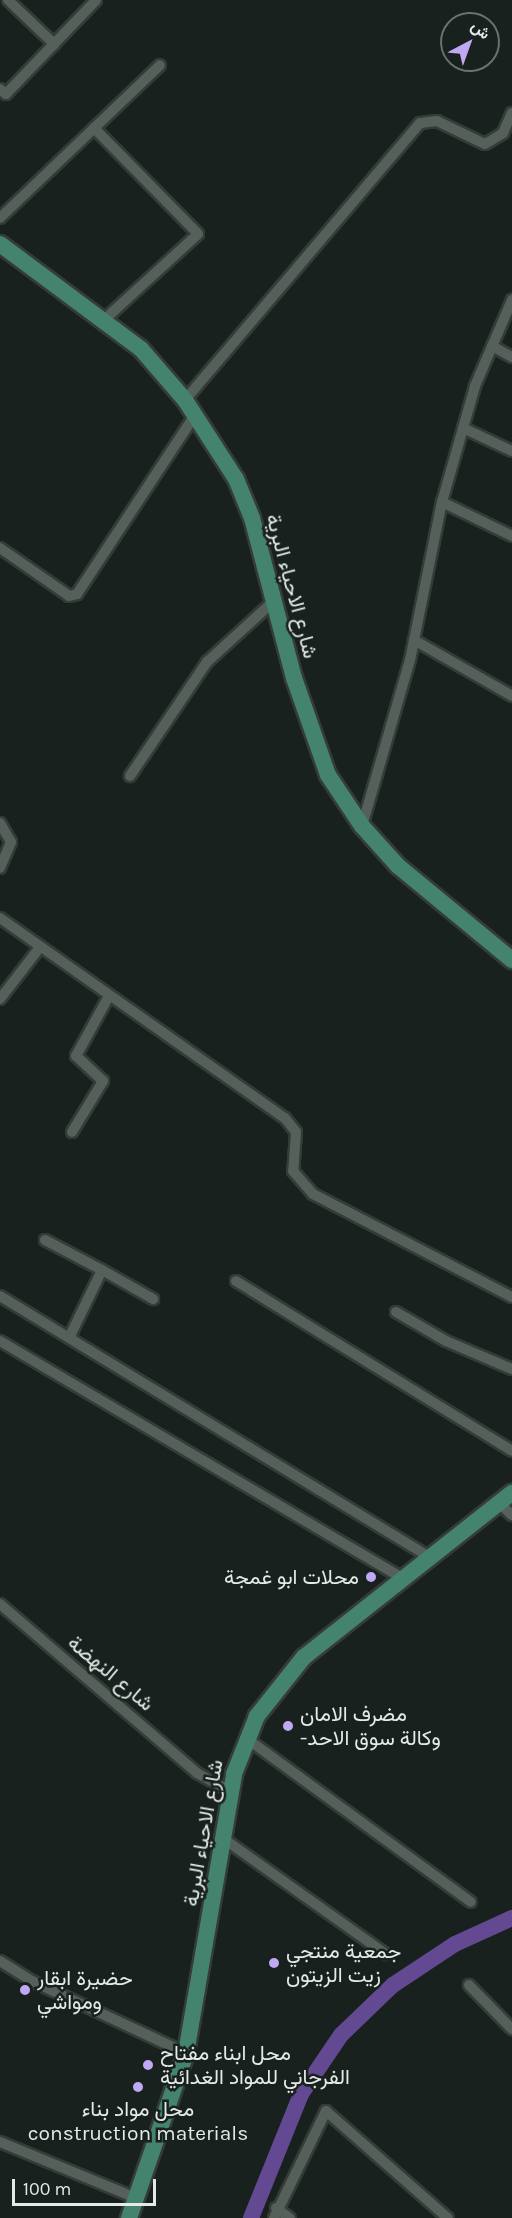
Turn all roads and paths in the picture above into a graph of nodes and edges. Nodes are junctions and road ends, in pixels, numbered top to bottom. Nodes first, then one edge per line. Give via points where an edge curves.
1 (8, 0) edge
2 (96, 0) edge
3 (54, 44) junction
4 (160, 65) dead end
5 (0, 89) edge
6 (512, 113) edge
7 (93, 128) junction
8 (0, 218) edge
9 (0, 244) edge
10 (512, 300) edge
11 (105, 319) junction
12 (492, 346) junction
13 (512, 357) edge
14 (185, 400) junction
15 (195, 415) junction
16 (463, 428) junction
17 (512, 451) edge
18 (442, 502) junction
19 (512, 536) edge
20 (0, 548) edge
21 (275, 600) junction
22 (414, 640) junction
23 (512, 696) edge
24 (130, 776) dead end
25 (0, 823) edge
26 (362, 826) junction
27 (0, 868) edge
28 (0, 918) edge
29 (40, 947) junction
30 (512, 960) edge
31 (109, 996) junction
32 (0, 999) edge
33 (72, 1132) dead end
34 (45, 1240) dead end
35 (102, 1270) junction
36 (236, 1281) dead end
37 (0, 1296) edge
38 (512, 1297) edge
39 (153, 1299) dead end
40 (396, 1312) dead end
41 (70, 1336) junction
42 (0, 1341) edge
43 (512, 1369) edge
44 (512, 1451) edge
45 (506, 1498) edge
46 (512, 1515) edge
47 (431, 1558) junction
48 (404, 1579) junction
49 (0, 1604) edge
50 (246, 1738) junction
51 (231, 1792) junction
52 (224, 1839) junction
53 (471, 1902) dead end
54 (386, 1954) dead end
55 (0, 1961) edge
56 (469, 1985) dead end
57 (512, 2029) edge
58 (186, 2053) junction
59 (0, 2142) edge
60 (136, 2198) junction
61 (275, 2213) edge
62 (129, 2218) edge
63 (290, 2218) edge
64 (448, 2218) edge

1 - 3 street
2 - 3 street
3 - 5 street via 6,94
4 - 7 street
6 - 14 street via 503,133 485,144 437,121 420,123
7 - 8 street
7 - 11 street via 198,234
9 - 11 main road, شارع الاحياء البرية
10 - 12 street
11 - 14 main road, شارع الاحياء البرية via 141,348
12 - 13 street
12 - 16 street
14 - 15 main road, شارع الاحياء البرية
15 - 20 street via 77,594 69,596
15 - 21 main road, شارع الاحياء البرية via 236,479
16 - 17 street
16 - 18 street
18 - 19 street
18 - 22 street
21 - 24 street via 207,662
21 - 26 main road, شارع الاحياء البرية via 315,744
22 - 23 street
22 - 26 street via 389,744
25 - 27 street via 11,842
26 - 30 main road, شارع الاحياء البرية via 398,866
28 - 29 street
29 - 31 street
29 - 32 street
31 - 33 street via 76,1056 103,1081
31 - 38 street via 285,1118 296,1132 293,1171 313,1194
34 - 35 street
35 - 39 street
35 - 41 street
36 - 44 street
37 - 41 street
40 - 43 street via 446,1341
41 - 47 street
42 - 48 street
45 - 46 street
45 - 47 main road, شارع الاحياء البرية
47 - 48 main road, شارع الاحياء البرية
48 - 50 main road, شارع الاحياء البرية via 290,1671 268,1697
49 - 51 street, شارع النهضة via 197,1773
50 - 51 main road, شارع الاحياء البرية
50 - 53 street
51 - 52 main road, شارع الاحياء البرية
52 - 54 street
52 - 58 main road, شارع الاحياء البرية
55 - 58 street
56 - 57 street
58 - 60 main road, شارع الاحياء البرية
59 - 60 street
60 - 62 main road, شارع الاحياء البرية
61 - 63 street
61 - 64 street via 326,2111

